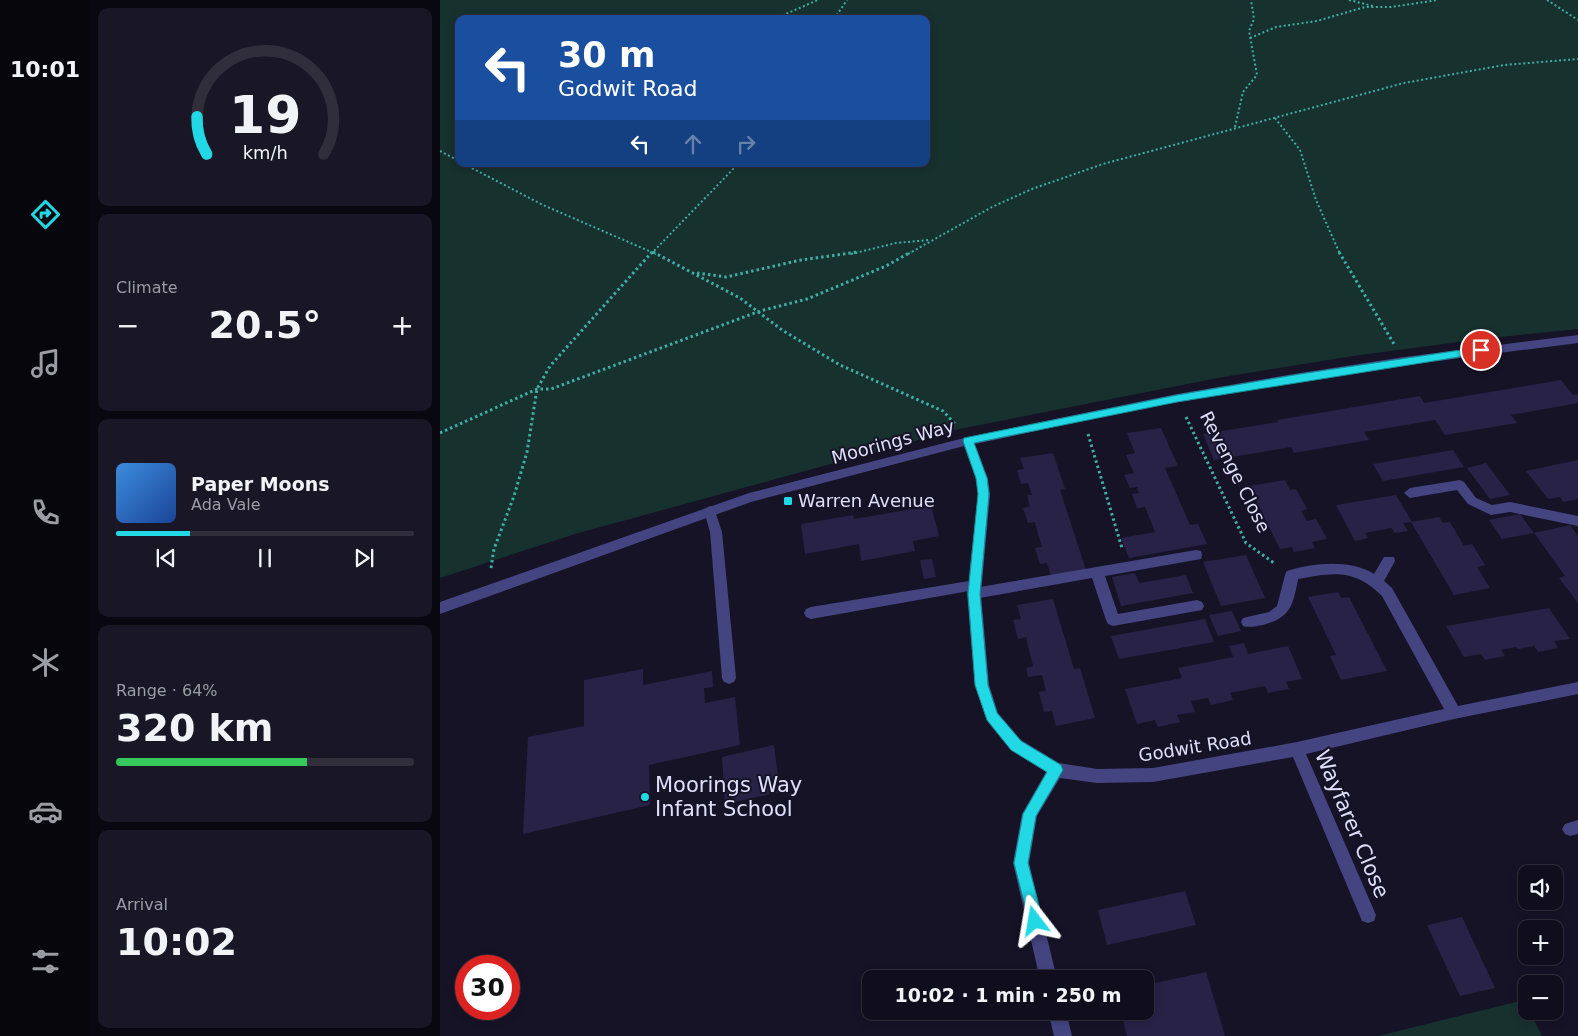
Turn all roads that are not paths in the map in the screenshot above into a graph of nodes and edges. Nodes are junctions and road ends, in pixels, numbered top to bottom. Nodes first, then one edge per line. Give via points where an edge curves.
1 (1578, 339) edge
2 (968, 441) junction
3 (1410, 493) dead end
4 (710, 511) junction
5 (1578, 521) edge
6 (1196, 555) dead end
7 (1389, 561) dead end
8 (1097, 573) junction
9 (1377, 580) junction
10 (975, 590) junction
11 (1197, 606) dead end
12 (440, 608) edge
13 (811, 613) dead end
14 (1248, 622) dead end
15 (729, 678) dead end
16 (1578, 688) edge
17 (1454, 713) junction
18 (1297, 750) junction
19 (1056, 770) junction
20 (1368, 915) dead end
21 (1047, 970) edge
22 (1059, 1020) edge
23 (1063, 1036) edge

1 - 2 street, Moorings Way via 1404,361 1177,398
2 - 4 street, Moorings Way
2 - 10 street, Godwit Road via 982,478 984,494
3 - 5 street via 1460,484 1472,501 1491,510 1510,507
4 - 12 street, Moorings Way
4 - 15 street via 716,532
6 - 8 street
7 - 9 street
8 - 10 street
8 - 11 street via 1112,620
9 - 14 street via 1363,572 1345,568 1292,575 1284,608 1277,616
9 - 17 street via 1387,592
10 - 13 street
10 - 19 street, Godwit Road via 982,685 992,716 1016,745
16 - 17 street, Godwit Road
17 - 18 street, Godwit Road
18 - 19 street, Godwit Road via 1153,775 1097,776
18 - 20 street, Wayfarer Close
19 - 21 street via 1030,814 1021,863
22 - 23 street

